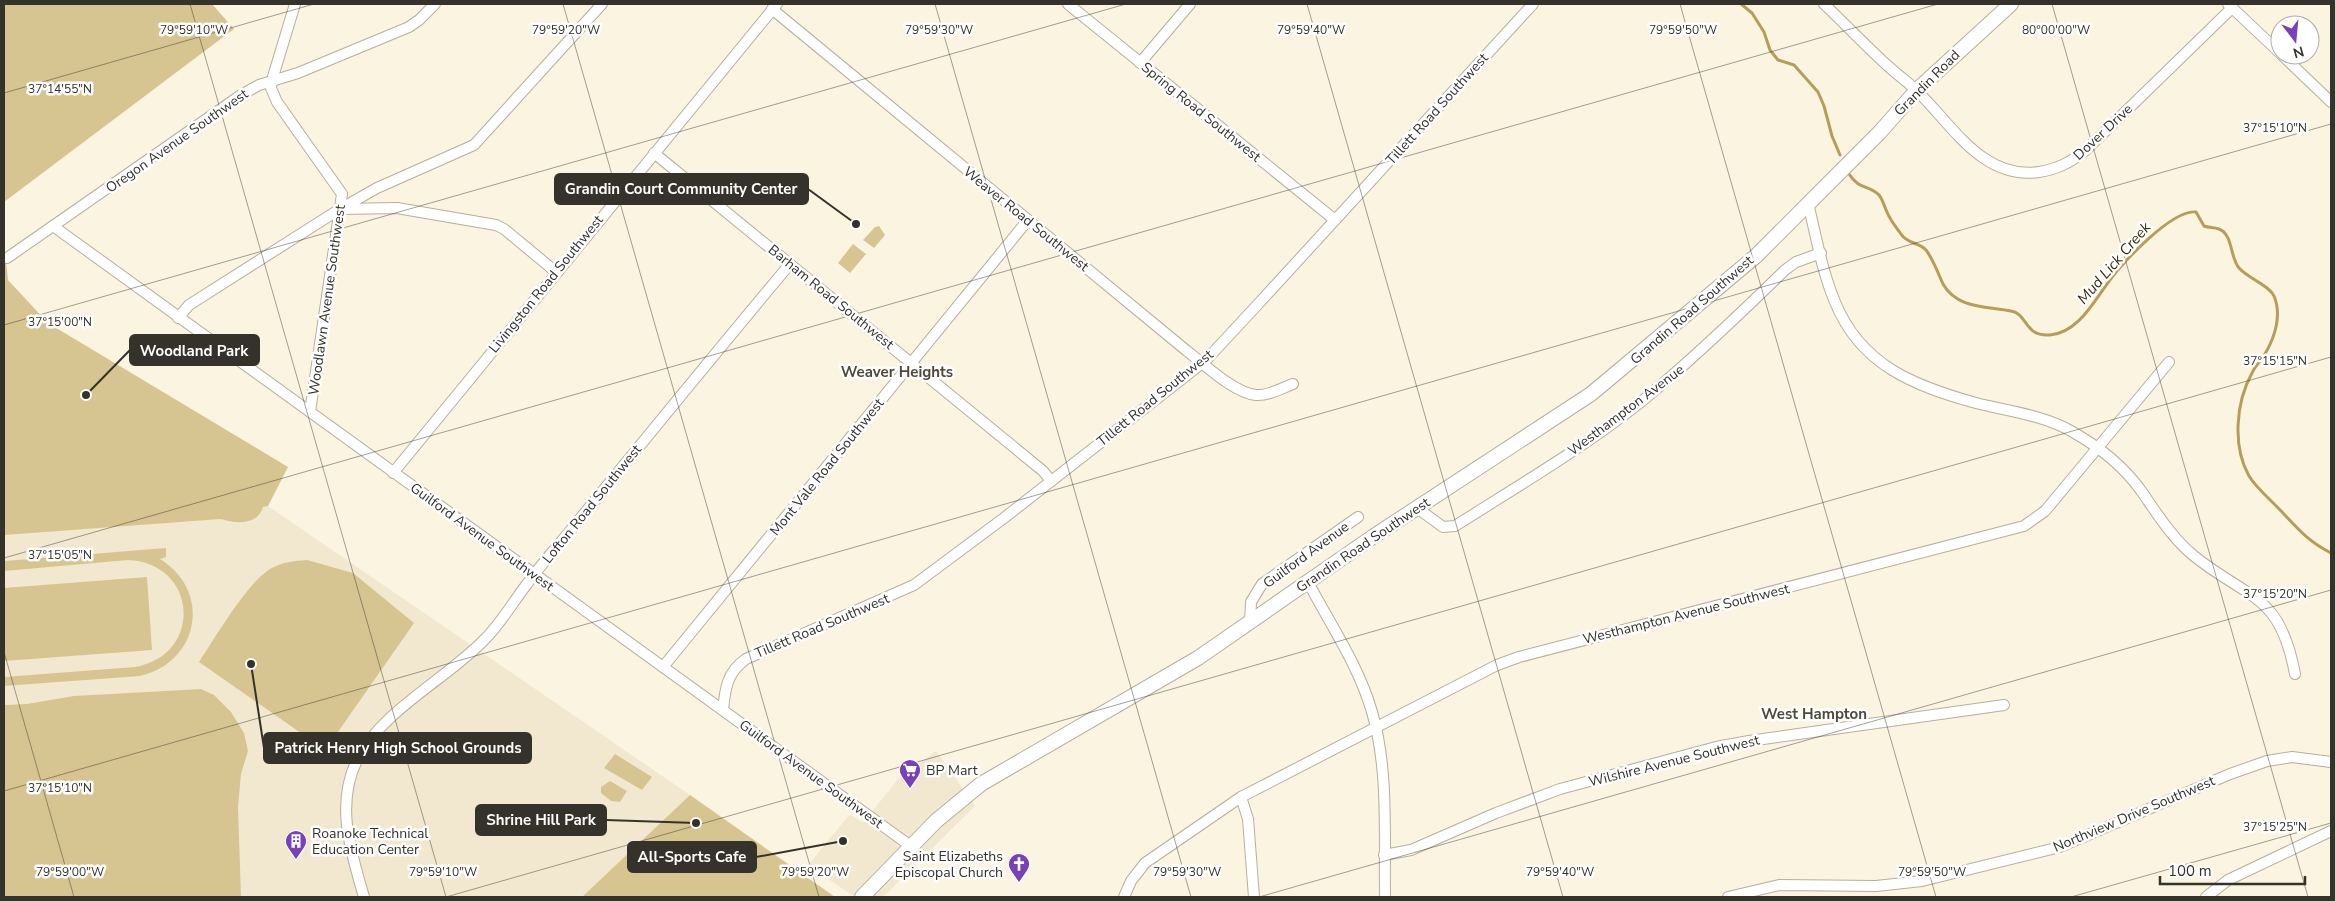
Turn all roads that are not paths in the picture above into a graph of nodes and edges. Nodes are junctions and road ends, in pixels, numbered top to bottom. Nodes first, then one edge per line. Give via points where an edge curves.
1 (295, 4) edge
2 (435, 4) edge
3 (602, 4) edge
4 (1068, 4) edge
5 (1190, 4) edge
6 (1533, 4) edge
7 (1824, 4) edge
8 (2011, 4) edge
9 (2230, 6) edge
10 (774, 7) edge
11 (2270, 44) edge
12 (1140, 63) junction
13 (2292, 65) edge
14 (272, 80) junction
15 (1917, 90) junction
16 (2331, 102) edge
17 (654, 153) junction
18 (1845, 165) joint
19 (1808, 203) junction
20 (340, 209) junction
21 (1028, 220) junction
22 (1335, 220) junction
23 (54, 226) junction
24 (1821, 252) junction
25 (7, 258) dead end
26 (790, 264) junction
27 (556, 272) junction
28 (178, 318) junction
29 (2169, 362) dead end
30 (912, 363) junction
31 (1202, 363) junction
32 (1293, 384) dead end
33 (310, 412) junction
34 (2098, 448) junction
35 (393, 473) junction
36 (1051, 481) junction
37 (1417, 508) junction
38 (1358, 517) dead end
39 (535, 574) junction
40 (1308, 582) junction
41 (1250, 623) junction
42 (663, 667) junction
43 (2295, 674) dead end
44 (2004, 705) dead end
45 (723, 710) junction
46 (1376, 726) junction
47 (2331, 762) edge
48 (1241, 797) junction
49 (2331, 831) edge
50 (912, 847) junction
51 (1384, 855) junction
52 (364, 897) edge
53 (862, 897) edge
54 (1124, 897) edge
55 (1254, 897) edge
56 (1385, 897) edge
57 (1728, 897) edge
58 (2206, 897) edge

1 - 14 street
2 - 14 street, Oregon Avenue Southwest via 409,27 298,73
3 - 20 street via 474,145 377,188
4 - 12 street, Spring Road Southwest
5 - 12 street
6 - 22 street, Tillett Road Southwest
7 - 15 street, Dover Drive
8 - 15 street, Grandin Road
9 - 11 street
9 - 15 street, Dover Drive via 2086,150 2050,170 2016,173 1993,166
10 - 17 street, Livingston Road Southwest
10 - 21 street, Weaver Road Southwest
12 - 22 street, Spring Road Southwest
13 - 16 street
14 - 20 street, Woodlawn Avenue Southwest via 273,96 340,190
14 - 23 street, Oregon Avenue Southwest via 228,103
15 - 18 street, Grandin Road
17 - 26 street, Barham Road Southwest
17 - 27 street, Livingston Road Southwest
18 - 19 street, Grandin Road Southwest
19 - 24 street
19 - 37 street, Grandin Road Southwest via 1716,290 1591,394
20 - 27 street via 396,208 496,225
20 - 28 street via 189,305
20 - 33 street, Woodlawn Avenue Southwest
21 - 30 street, Mont Vale Road Southwest
21 - 31 street, Weaver Road Southwest
22 - 31 street, Tillett Road Southwest
23 - 25 street, Oregon Avenue Southwest
23 - 28 street, Guilford Avenue Southwest
24 - 34 street via 1828,285 1843,320 1866,350 1891,370 1930,390 2056,424
24 - 37 street, Westhampton Avenue via 1785,270 1704,348 1648,396 1531,479 1455,526 1443,527
26 - 30 street, Barham Road Southwest
26 - 39 street, Lofton Road Southwest
27 - 35 street, Livingston Road Southwest
28 - 33 street, Guilford Avenue Southwest
29 - 34 street, Westhampton Avenue Southwest
30 - 36 street, Barham Road Southwest
30 - 42 street, Mont Vale Road Southwest
31 - 32 street, Weaver Road Southwest via 1247,393 1259,395
31 - 36 street, Tillett Road Southwest
33 - 35 street, Guilford Avenue Southwest
34 - 43 street via 2126,473 2162,523 2187,550 2253,594 2272,613 2287,640
34 - 46 street, Westhampton Avenue Southwest via 2045,511 2024,526 1518,657
35 - 39 street, Guilford Avenue Southwest
36 - 45 street, Tillett Road Southwest via 914,585 738,664 726,686
37 - 40 street, Grandin Road Southwest
38 - 41 street, Guilford Avenue via 1262,584 1251,602
39 - 42 street, Guilford Avenue Southwest
39 - 52 street, Lofton Road Southwest via 485,639 373,736 356,761 348,787 346,813 350,848
40 - 41 street, Grandin Road Southwest
40 - 46 street via 1363,687
41 - 50 street, Grandin Road Southwest via 1172,673 981,784 936,821
42 - 45 street, Guilford Avenue Southwest
44 - 51 street, Wilshire Avenue Southwest via 1716,748 1560,789 1496,812 1411,850
45 - 50 street, Guilford Avenue Southwest
46 - 48 street, Westhampton Avenue Southwest
46 - 51 street via 1382,766
47 - 57 street, Northview Drive Southwest via 2292,757 2267,760 2060,847 1922,881 1876,886 1779,885
48 - 54 street, Westhampton Avenue Southwest via 1138,871
48 - 55 street via 1248,819
49 - 58 street via 2228,880
50 - 53 street, Grandin Road Southwest
51 - 56 street

